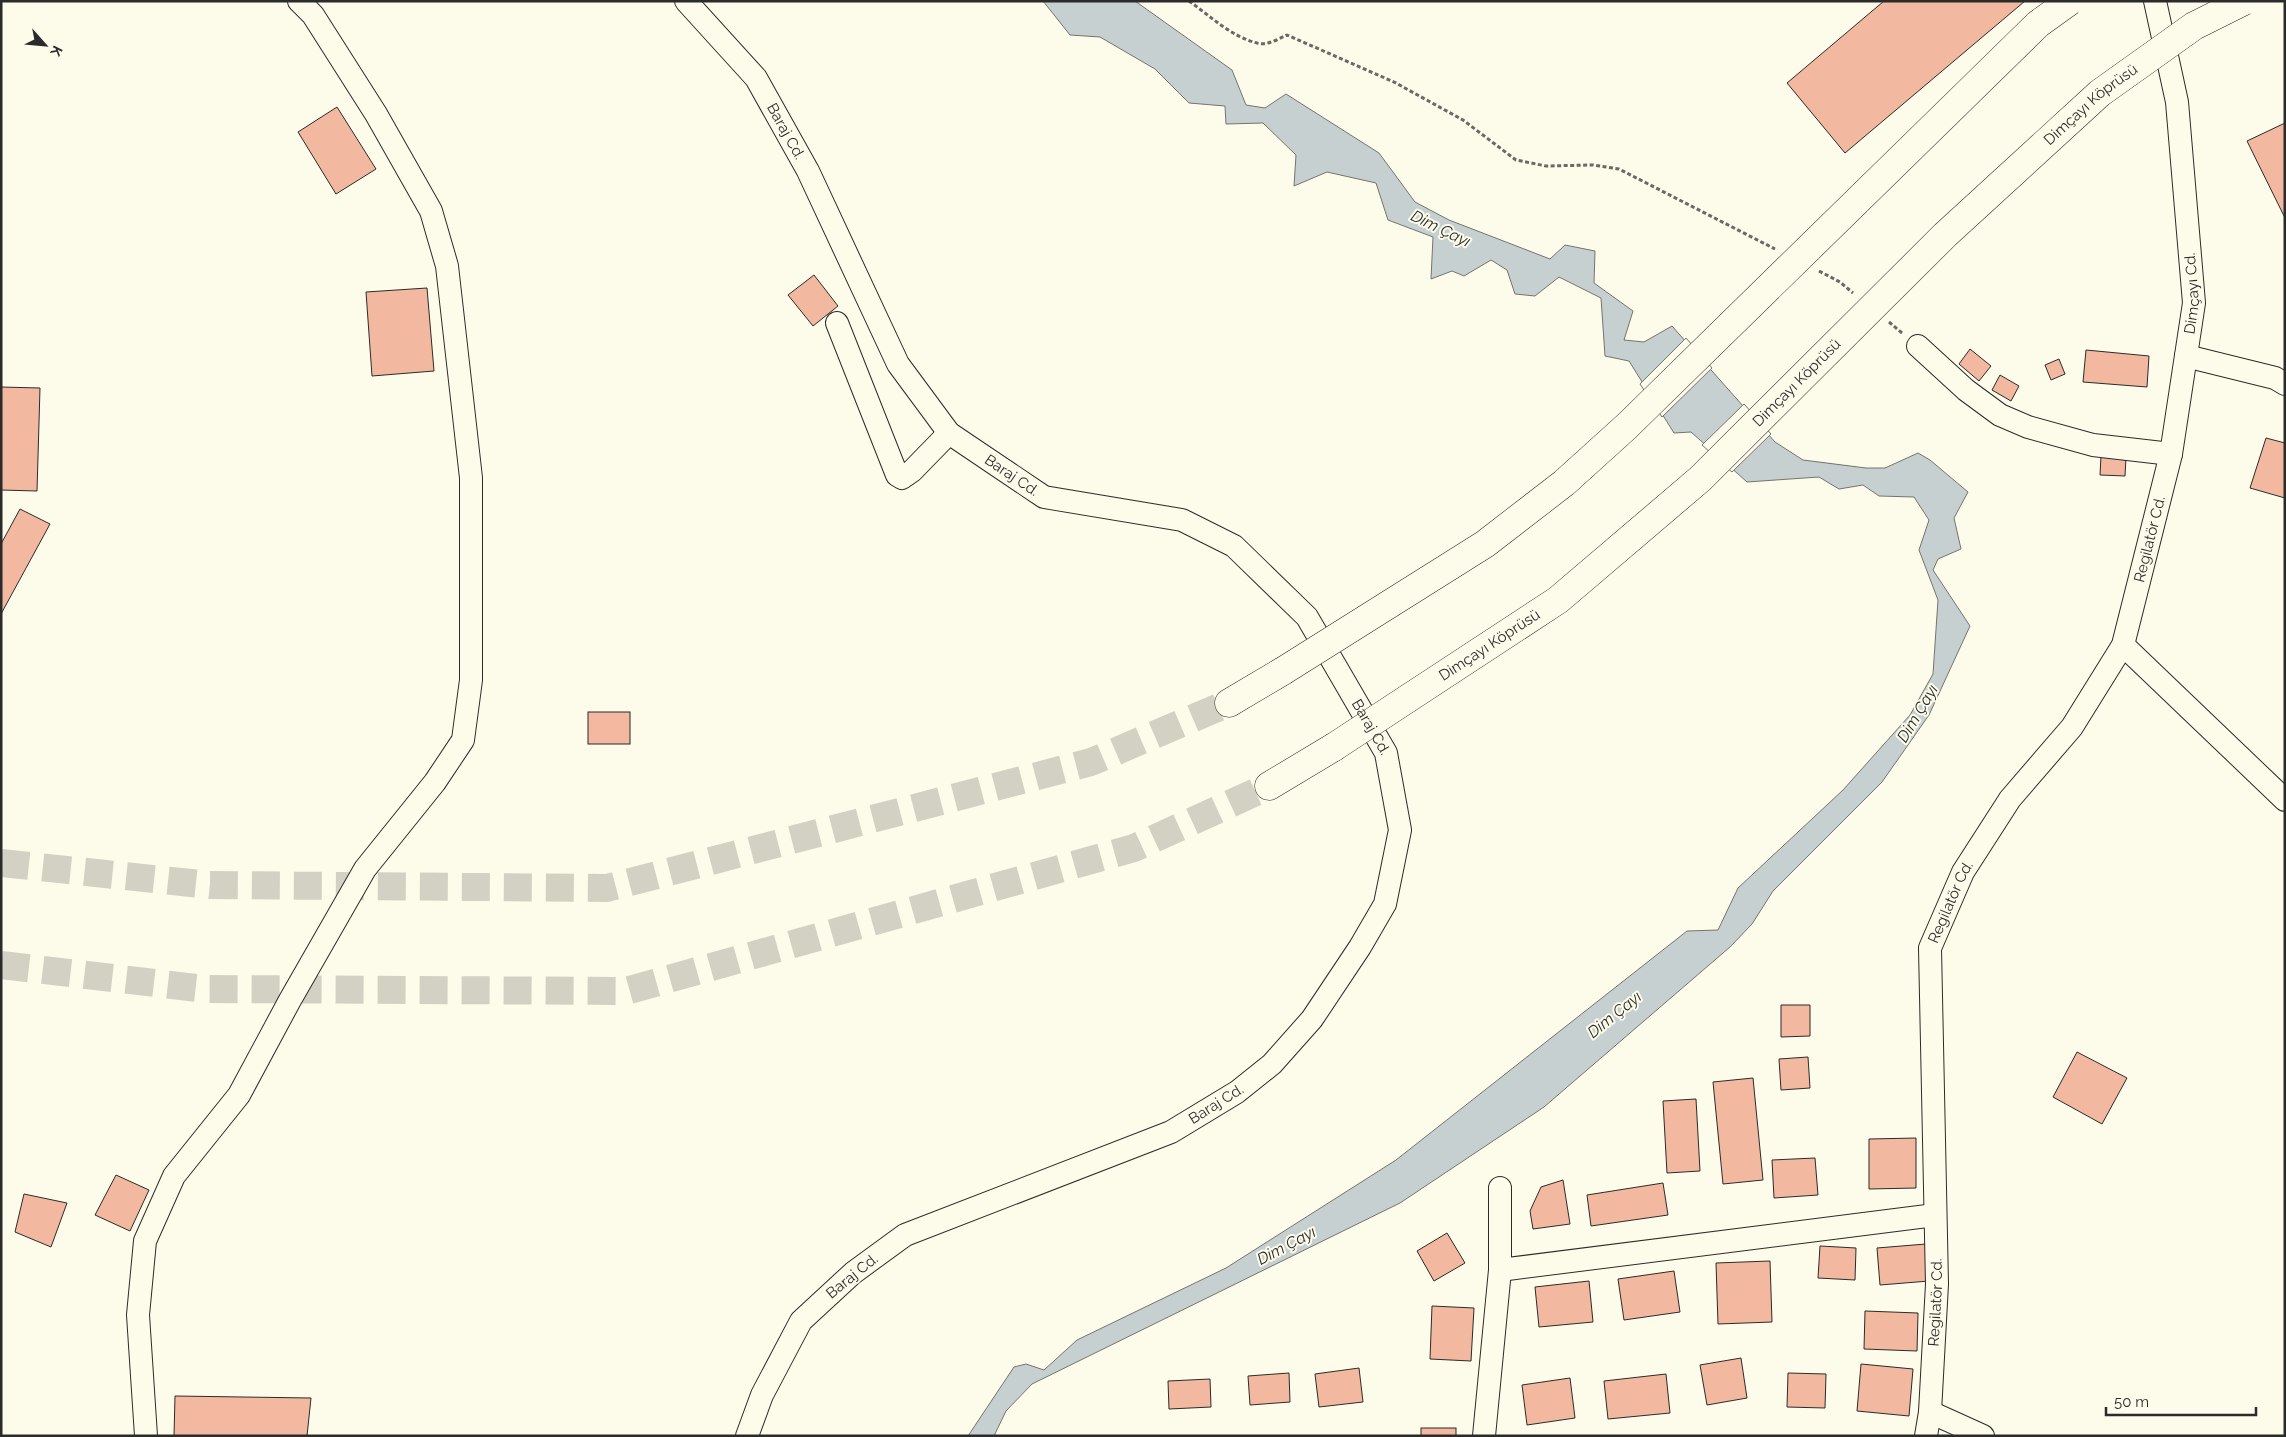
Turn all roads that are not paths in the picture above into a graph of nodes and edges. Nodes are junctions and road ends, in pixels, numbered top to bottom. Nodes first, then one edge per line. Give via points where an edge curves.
1 (299, 1) edge
2 (686, 1) edge
3 (2070, 1) edge
4 (2156, 1) edge
5 (2244, 1) edge
6 (838, 323) dead end
7 (1918, 346) road end
8 (2186, 356) junction
9 (2285, 384) edge
10 (949, 433) junction
11 (2171, 454) junction
12 (2123, 645) junction
13 (1229, 703) tunnel mouth
14 (1269, 786) tunnel mouth
15 (2285, 800) edge
16 (1500, 1188) dead end
17 (1935, 1215) junction
18 (1500, 1270) junction
19 (1930, 1412) junction
20 (146, 1436) edge
21 (747, 1436) edge
22 (1484, 1436) edge
23 (1926, 1436) edge
24 (1983, 1436) edge

1 - 20 street via 313,15 431,211 447,266 471,478 471,680 463,740 435,782 365,870 239,1095 174,1176 145,1241 138,1316
2 - 10 street, Baraj Cd. via 756,78 808,171 898,364
3 - 13 highway, bridge via 2038,24 1627,426 1564,483 1485,544
4 - 8 street, Dimçayı Cd. via 2178,102 2194,303
5 - 14 highway, Dimçayı Köprüsü, bridge via 2194,26 2100,92 1945,235 1700,479 1558,600
6 - 10 street via 897,474 902,478 912,471
7 - 11 street via 1966,390 2007,418 2028,427 2093,446
8 - 9 street via 2275,378
8 - 11 street, Dimçayı Cd.
10 - 21 street, Baraj Cd. via 1044,497 1182,520 1234,546 1307,617 1386,753 1400,830 1385,904 1312,1019 1272,1064 1238,1092 1171,1132 905,1235 853,1273 800,1321 762,1395
11 - 12 street, Regilatör Cd.
12 - 15 street
12 - 17 street, Regilatör Cd. via 2072,727 2010,799 1963,872 1930,948
16 - 18 street
17 - 18 street
17 - 19 street, Regilatör Cd. via 1936,1284
18 - 22 street
19 - 23 street, Regilatör Cd.
19 - 24 street

